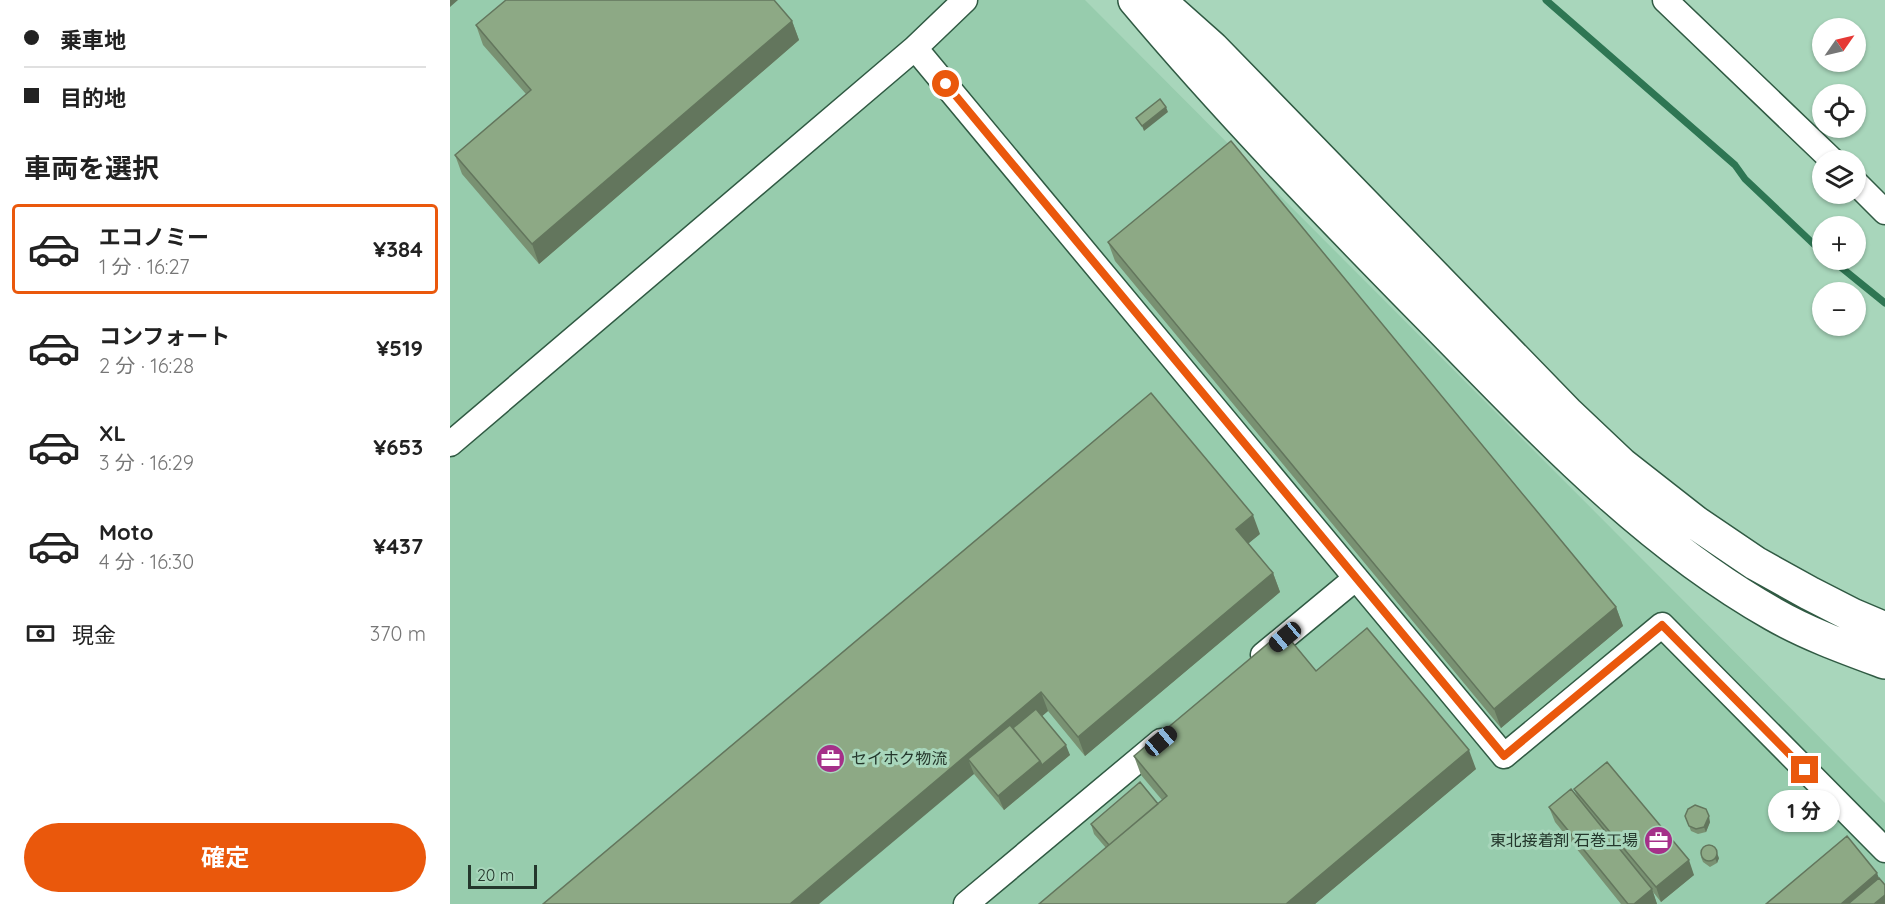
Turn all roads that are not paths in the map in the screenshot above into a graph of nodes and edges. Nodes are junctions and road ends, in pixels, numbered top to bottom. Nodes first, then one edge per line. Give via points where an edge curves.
1 (965, 0) edge
2 (1135, 0) edge
3 (1158, 0) edge
4 (1665, 0) edge
5 (915, 48) junction
6 (1822, 150) edge
7 (1866, 193) edge
8 (1885, 212) edge
9 (450, 444) edge
10 (1356, 578) junction
11 (1885, 628) edge
12 (1885, 662) edge
13 (1247, 669) edge
14 (1174, 730) edge
15 (1885, 850) edge
16 (966, 904) edge

1 - 5 street
2 - 12 street via 1187,61 1382,267 1570,459 1700,568 1774,615
3 - 11 street via 1212,48 1622,465 1755,563 1852,615
4 - 6 street
5 - 9 street
5 - 10 street
7 - 8 street
10 - 13 street
10 - 15 street via 1504,756 1662,625
14 - 16 street

